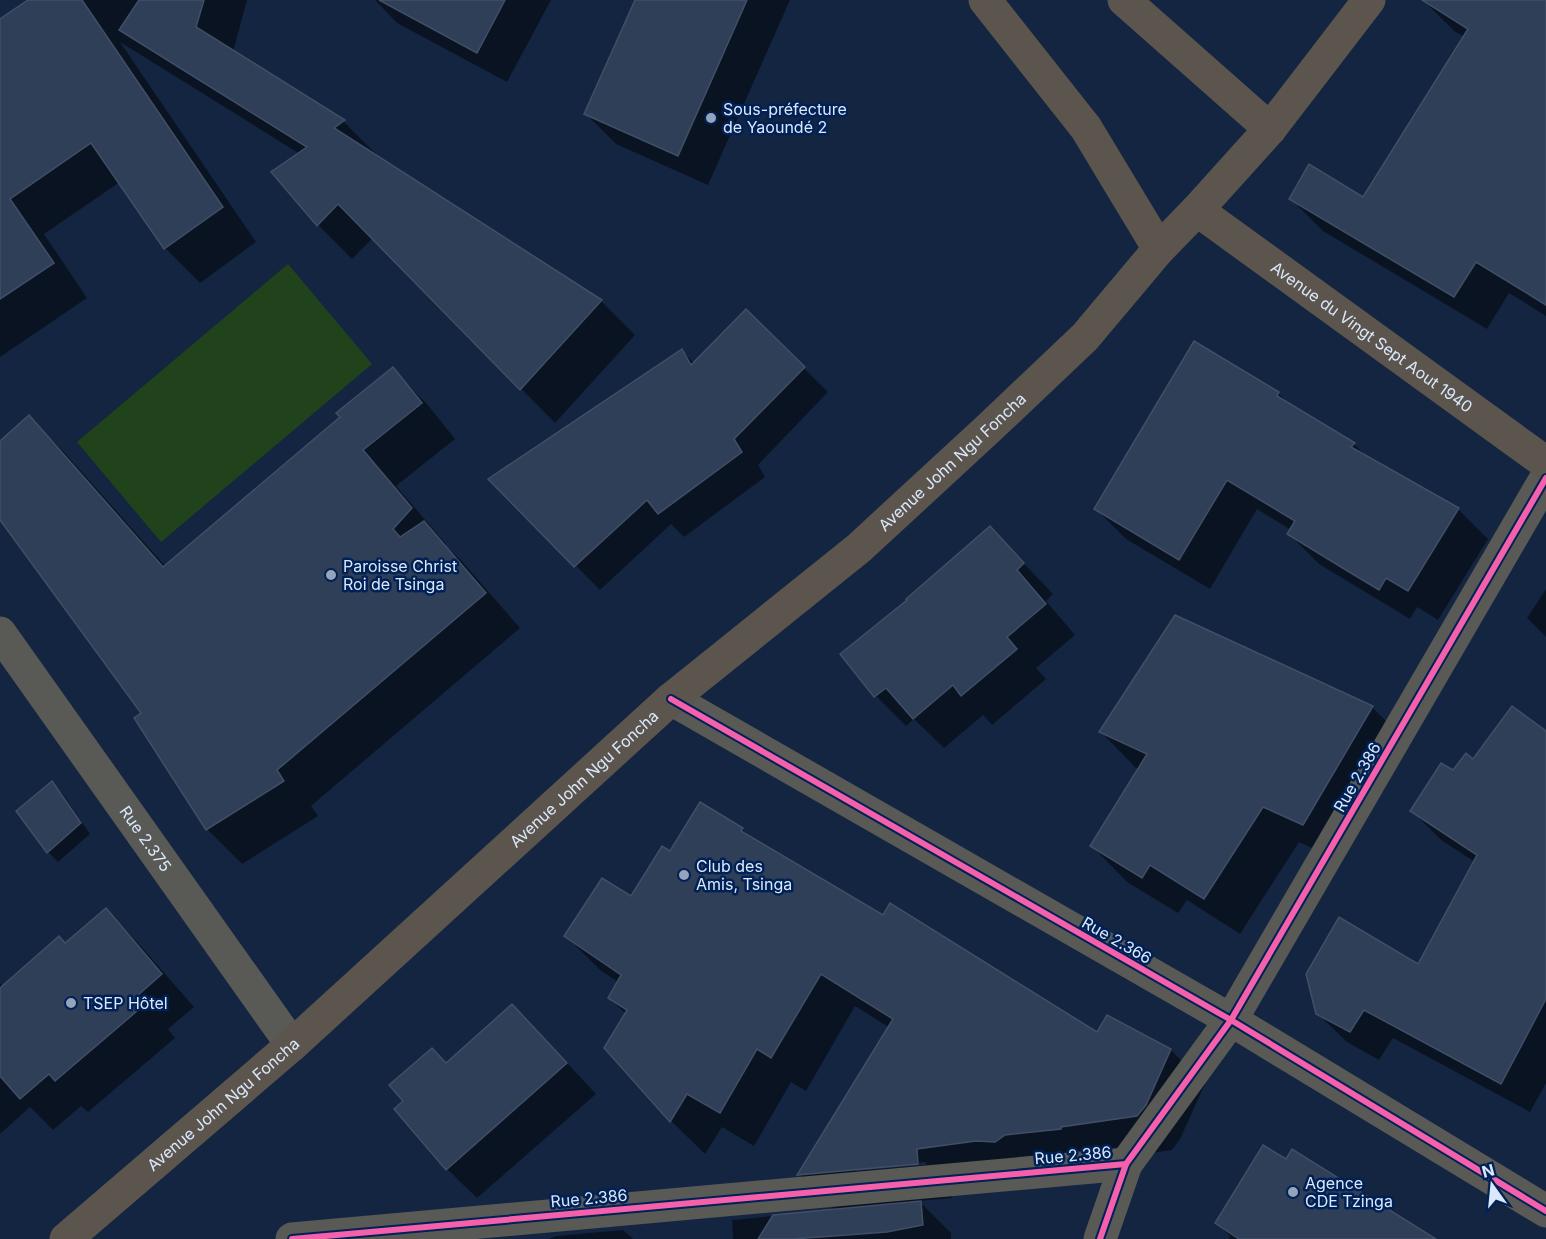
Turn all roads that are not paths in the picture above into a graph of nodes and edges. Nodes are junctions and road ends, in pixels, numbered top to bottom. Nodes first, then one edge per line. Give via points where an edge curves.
1 (985, 0) edge
2 (1124, 0) edge
3 (1369, 0) edge
4 (1270, 129) junction
5 (1197, 210) junction
6 (1159, 249) junction
7 (1546, 463) edge
8 (1546, 478) edge
9 (0, 633) edge
10 (671, 699) junction
11 (1231, 1020) junction
12 (292, 1046) junction
13 (1126, 1164) junction
14 (1546, 1212) edge
15 (311, 1238) edge
16 (66, 1239) edge
17 (1100, 1239) edge

1 - 6 main road via 1086,128
2 - 4 main road
3 - 4 main road, Avenue John Ngu Foncha
4 - 5 main road, Avenue John Ngu Foncha
5 - 6 main road, Avenue John Ngu Foncha
5 - 7 main road, Avenue du Vingt Sept Aout 1940
6 - 10 main road, Avenue John Ngu Foncha via 1085,337 859,548
8 - 11 street, Rue 2.386
9 - 12 street, Rue 2.375
10 - 11 street, Rue 2.366
10 - 12 main road, Avenue John Ngu Foncha
11 - 13 street, Rue 2.386
11 - 14 street, Rue 2.366
12 - 16 main road, Avenue John Ngu Foncha
13 - 15 street, Rue 2.386
13 - 17 street

